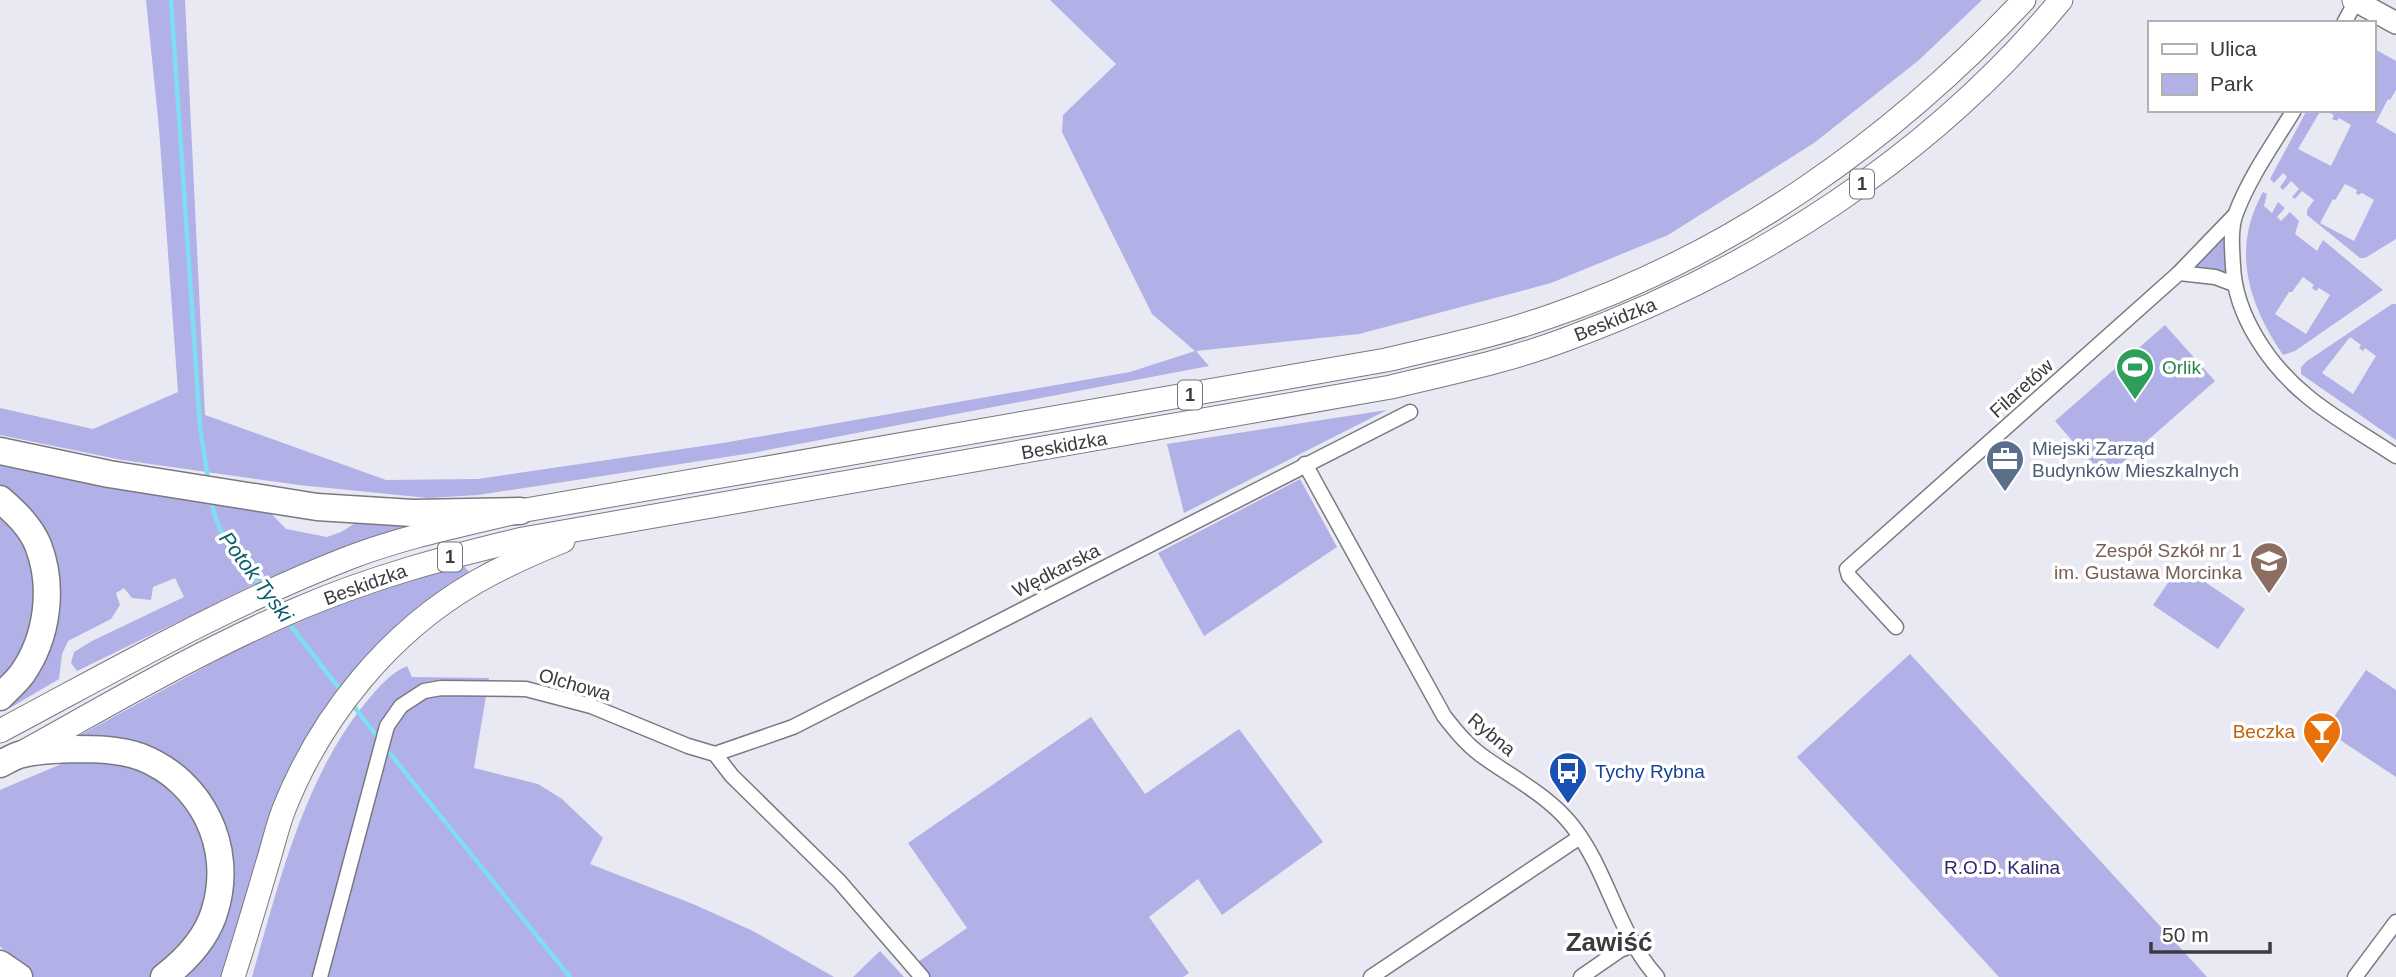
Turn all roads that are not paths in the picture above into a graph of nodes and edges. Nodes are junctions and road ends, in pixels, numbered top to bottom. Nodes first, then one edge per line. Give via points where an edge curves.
1 (2024, 0) edge
2 (2061, 0) edge
3 (2355, 1) edge
4 (2345, 21) edge
5 (2396, 23) edge
6 (2293, 112) edge
7 (2235, 215) junction
8 (2179, 273) junction
9 (2234, 285) junction
10 (1410, 412) dead end
11 (0, 451) edge
12 (2396, 456) edge
13 (1305, 464) junction
14 (0, 499) edge
15 (520, 511) junction
16 (604, 524) junction
17 (1896, 628) dead end
18 (0, 697) edge
19 (0, 732) edge
20 (715, 754) junction
21 (10, 759) edge
22 (1580, 837) junction
23 (2396, 922) edge
24 (1633, 945) junction
25 (0, 964) edge
26 (19, 977) edge
27 (164, 977) edge
28 (233, 977) edge
29 (320, 977) edge
30 (922, 977) edge
31 (1371, 977) edge
32 (1581, 977) edge
33 (1657, 977) edge
34 (2355, 977) edge

1 - 15 main road, Beskidzka / 1 via 1946,79 1835,169 1706,248 1552,316 1386,360
2 - 16 main road, Beskidzka / 1 via 1966,99 1852,192 1720,272 1564,340 1391,387
3 - 4 street
3 - 5 street
6 - 7 street, Filaretów
7 - 8 street, Filaretów
7 - 9 street, Filaretów via 2231,249
8 - 9 street via 2215,276
8 - 17 street, Filaretów via 1847,569
9 - 12 street, Filaretów via 2244,315 2281,371 2308,397
10 - 13 street, Wędkarska
11 - 15 highway via 109,474 358,511
13 - 20 street, Wędkarska via 793,727
13 - 22 street, Rybna via 1444,716 1473,748 1559,811
14 - 18 highway via 20,516 37,544 48,588 42,637 22,674
15 - 19 main road, Beskidzka / 1 via 423,534 284,584
16 - 21 main road, Beskidzka / 1 via 430,561 301,607
16 - 28 main road via 524,557 437,608 400,639 340,705 307,758 283,811
20 - 29 street, Olchowa via 591,706 526,690 424,691 401,706 387,726
20 - 30 street via 854,897
21 - 27 highway via 65,749 119,751 176,776 198,801 215,830 219,855 215,910 187,960
22 - 24 street, Rybna
22 - 31 street
23 - 34 street
24 - 32 street
24 - 33 street, Rybna
25 - 26 highway

